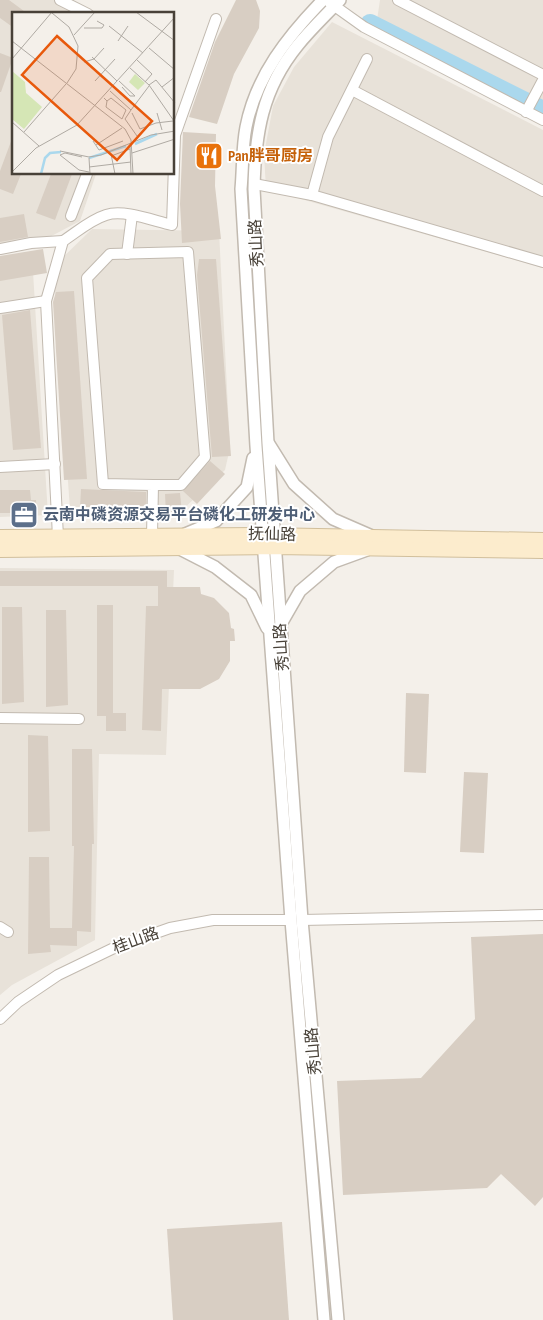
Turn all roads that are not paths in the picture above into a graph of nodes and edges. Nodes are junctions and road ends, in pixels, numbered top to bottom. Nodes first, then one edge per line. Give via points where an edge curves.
1 (60, 0) edge
2 (398, 0) edge
3 (331, 2) edge
4 (84, 12) edge
5 (216, 19) dead end
6 (367, 59) dead end
7 (543, 75) edge
8 (543, 80) edge
9 (352, 90) junction
10 (533, 102) edge
11 (543, 120) edge
12 (175, 135) edge
13 (87, 175) edge
14 (174, 175) edge
15 (254, 184) junction
16 (543, 191) edge
17 (312, 195) junction
18 (132, 215) junction
19 (71, 216) dead end
20 (62, 241) junction
21 (0, 249) edge
22 (127, 254) junction
23 (543, 262) edge
24 (46, 301) junction
25 (0, 308) edge
26 (268, 444) junction
27 (256, 446) junction
28 (55, 464) junction
29 (0, 468) edge
30 (153, 485) junction
31 (152, 536) junction
32 (0, 537) edge
33 (58, 537) junction
34 (543, 540) edge
35 (269, 541) junction
36 (180, 542) junction
37 (372, 542) junction
38 (0, 550) edge
39 (543, 551) edge
40 (281, 624) junction
41 (270, 633) junction
42 (0, 718) edge
43 (78, 719) dead end
44 (543, 915) edge
45 (296, 920) junction
46 (0, 1019) edge
47 (324, 1320) edge
48 (338, 1320) edge

1 - 4 street
2 - 7 street
3 - 10 street via 364,27
3 - 15 street, 秀山路 via 293,51 274,85 258,127
3 - 27 street, 秀山路 via 289,37 273,61 254,100 244,138 241,213
5 - 12 street
6 - 9 street
8 - 10 street
9 - 16 street
9 - 17 street via 328,138
10 - 11 street
13 - 19 street
14 - 18 street via 172,225
15 - 17 street
15 - 26 street, 秀山路
17 - 23 street
18 - 20 street via 109,214
18 - 22 street
20 - 21 street
20 - 24 street
22 - 30 street via 110,254 87,278 103,484
22 - 30 street via 188,252 205,457 181,484
24 - 25 street
24 - 28 street
26 - 35 street, 秀山路
26 - 37 street via 294,484 333,520
27 - 35 street, 秀山路
27 - 36 street via 247,488 216,521
28 - 29 street
28 - 33 street
30 - 31 street
31 - 33 main road, 抚仙路
31 - 36 main road, 抚仙路
32 - 33 main road, 抚仙路
34 - 37 main road, 抚仙路
35 - 36 main road, 抚仙路
35 - 37 main road, 抚仙路
35 - 40 street, 秀山路
35 - 41 street, 秀山路
36 - 38 main road, 抚仙路
36 - 41 street via 251,595
37 - 39 main road, 抚仙路
37 - 40 street via 334,562 300,591
40 - 45 street, 秀山路
41 - 45 street, 秀山路
42 - 43 street
44 - 45 street, 桂山路
45 - 46 street, 桂山路 via 213,920 170,928 116,947 58,975 18,1002
45 - 47 street, 秀山路
45 - 48 street, 秀山路

